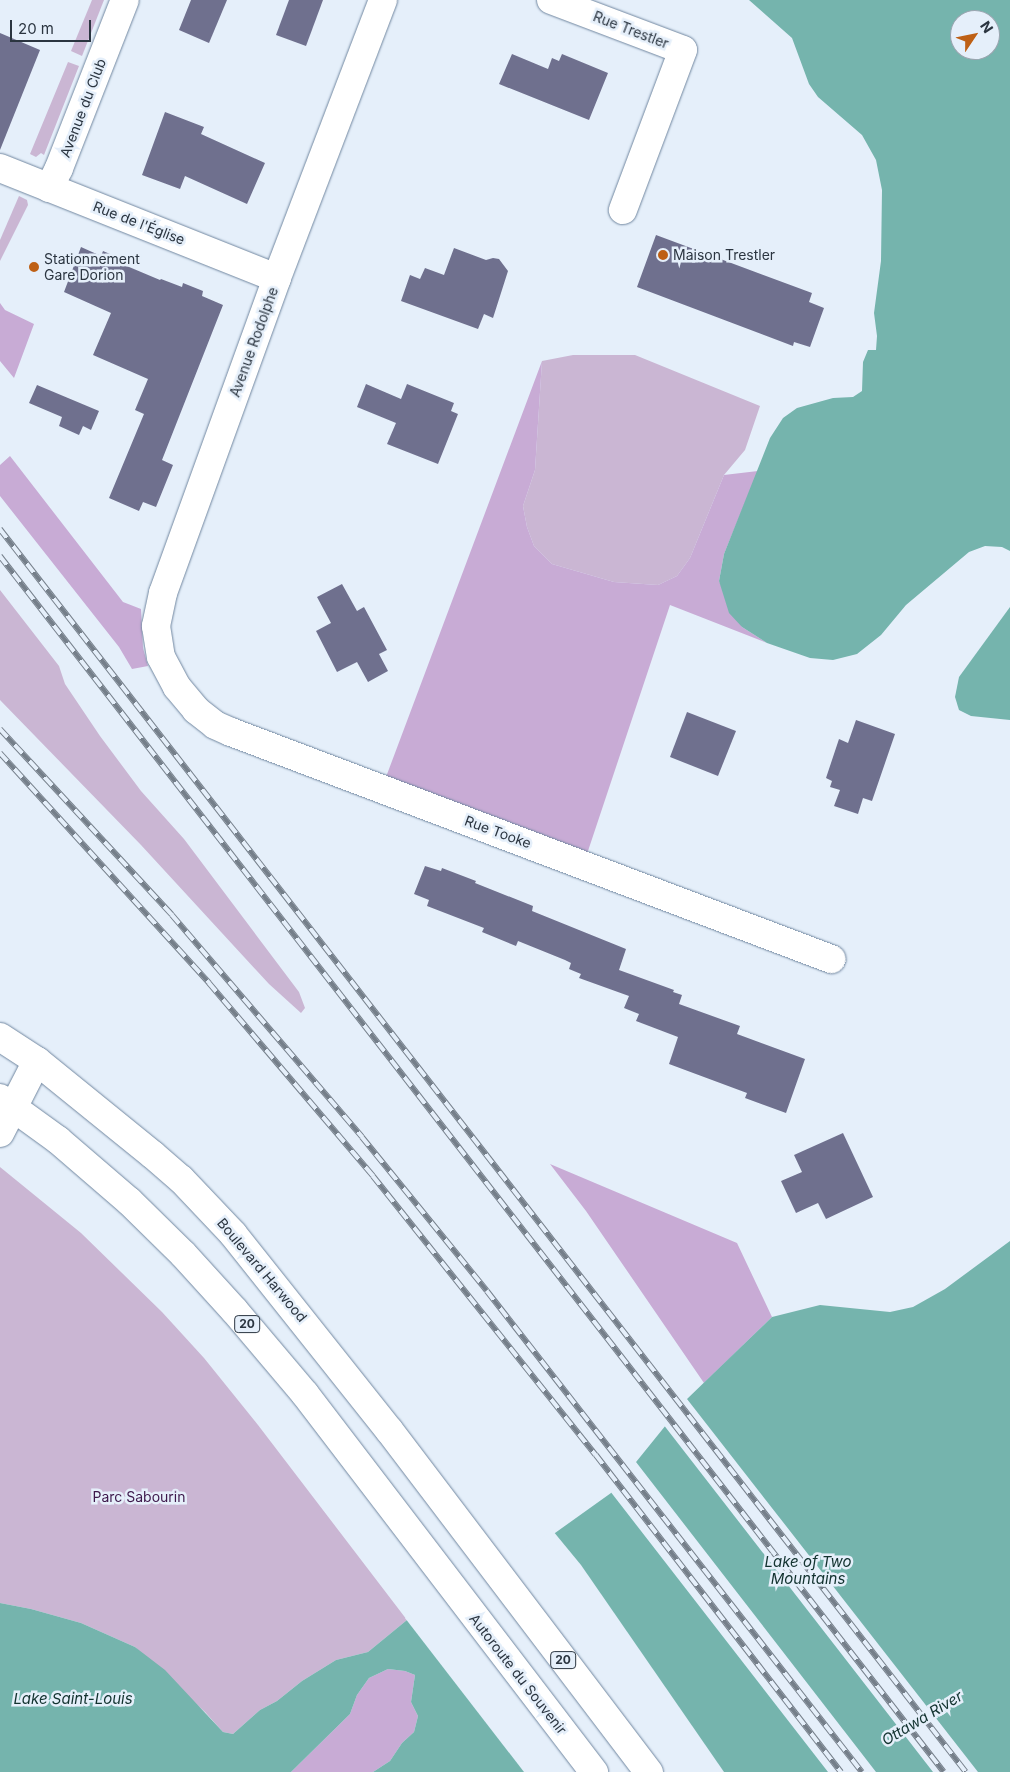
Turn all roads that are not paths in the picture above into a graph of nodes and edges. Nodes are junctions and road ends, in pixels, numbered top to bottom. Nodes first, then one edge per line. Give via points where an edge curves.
1 (124, 0) edge
2 (383, 0) edge
3 (551, 0) edge
4 (0, 168) edge
5 (49, 188) junction
6 (623, 210) dead end
7 (277, 278) junction
8 (177, 687) joint
9 (831, 959) dead end
10 (0, 1037) edge
11 (37, 1061) junction
12 (7, 1103) edge
13 (0, 1133) edge
14 (594, 1772) edge
15 (649, 1772) edge

1 - 5 main road, Avenue du Club
2 - 7 main road, Avenue Rodolphe
3 - 6 main road, Rue Trestler via 682,50
4 - 5 main road, Rue de l'Église
5 - 7 main road, Rue de l'Église
7 - 8 main road, Avenue Rodolphe via 158,611 156,626 160,657
8 - 9 main road, Rue Tooke via 200,714 231,732
10 - 11 main road, Boulevard Harwood / 20
11 - 12 main road
11 - 15 main road, Boulevard Harwood / 20 via 181,1179 233,1234 350,1380
12 - 13 main road
12 - 14 main road, Autoroute du Souvenir / 20 via 58,1140 129,1201 208,1280 305,1394

